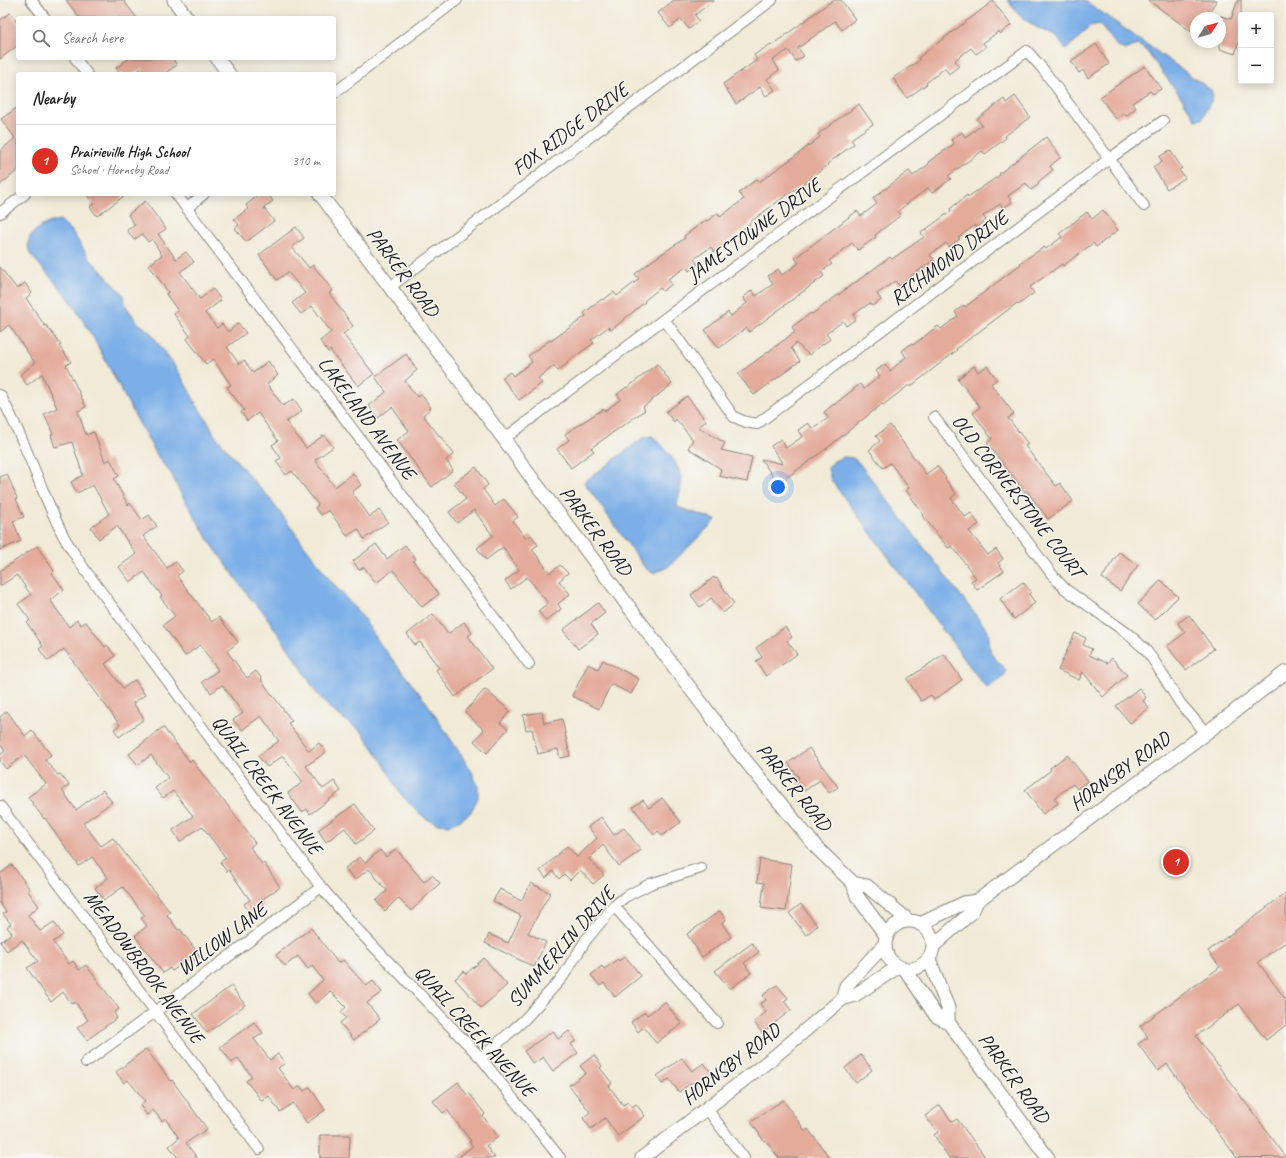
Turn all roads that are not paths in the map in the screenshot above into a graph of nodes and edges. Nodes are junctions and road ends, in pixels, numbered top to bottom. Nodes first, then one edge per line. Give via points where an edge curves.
1 (31, 0) edge
2 (174, 0) edge
3 (457, 0) edge
4 (772, 0) edge
5 (43, 16) edge
6 (186, 16) edge
7 (76, 60) edge
8 (218, 60) edge
9 (85, 72) edge
10 (228, 72) edge
11 (336, 91) edge
12 (1163, 121) dead end
13 (1109, 159) junction
14 (22, 196) edge
15 (178, 196) edge
16 (202, 196) edge
17 (322, 196) edge
18 (1144, 206) dead end
19 (187, 208) junction
20 (0, 213) edge
21 (390, 287) junction
22 (664, 319) junction
23 (0, 395) edge
24 (934, 417) dead end
25 (504, 440) junction
26 (529, 664) dead end
27 (1286, 672) edge
28 (1206, 733) junction
29 (0, 806) edge
30 (701, 868) dead end
31 (853, 883) junction
32 (321, 887) junction
33 (977, 901) junction
34 (614, 906) junction
35 (915, 923) junction
36 (886, 941) junction
37 (933, 946) junction
38 (929, 959) junction
39 (902, 968) junction
40 (842, 999) junction
41 (155, 1012) junction
42 (948, 1022) junction
43 (717, 1023) dead end
44 (481, 1058) junction
45 (86, 1062) dead end
46 (707, 1109) junction
47 (259, 1149) dead end
48 (560, 1158) edge
49 (642, 1158) edge
50 (744, 1158) edge
51 (1048, 1158) edge

1 - 5 street
2 - 6 street
3 - 11 street
4 - 21 street, FOX RIDGE DRIVE
7 - 9 street
8 - 10 street
12 - 13 street, RICHMOND DRIVE
13 - 18 street
13 - 22 street, RICHMOND DRIVE via 757,424 734,417
13 - 22 street, JAMESTOWNE DRIVE via 1027,51
14 - 20 street
15 - 19 street, LAKELAND AVENUE
16 - 19 street
17 - 21 street, PARKER ROAD
19 - 26 street, LAKELAND AVENUE
21 - 25 street, PARKER ROAD
22 - 25 street, JAMESTOWNE DRIVE
23 - 32 street, QUAIL CREEK AVENUE via 11,414 64,538 85,570
24 - 28 street, OLD CORNERSTONE COURT via 1054,577 1069,592 1145,649 1180,703
25 - 31 street, PARKER ROAD via 736,749 817,848
27 - 28 street, HORNSBY ROAD
28 - 33 street, HORNSBY ROAD
29 - 41 street, MEADOWBROOK AVENUE
30 - 34 street, SUMMERLIN DRIVE via 650,884
31 - 35 street, PARKER ROAD via 867,886
31 - 36 street, PARKER ROAD via 857,896
32 - 41 street, WILLOW LANE
32 - 44 street, QUAIL CREEK AVENUE via 356,928
33 - 35 street, HORNSBY ROAD via 964,903
33 - 37 street, HORNSBY ROAD via 972,912
34 - 43 street
34 - 44 street, SUMMERLIN DRIVE via 586,940 562,978 524,1020
35 - 36 street via 904,922 894,926
35 - 37 street via 930,933
36 - 39 street via 889,957
36 - 40 street, HORNSBY ROAD via 846,986
37 - 38 street
38 - 39 street via 918,968
38 - 42 street via 948,1008
39 - 40 street, HORNSBY ROAD via 855,995
39 - 42 street, PARKER ROAD via 936,1016
40 - 46 street, HORNSBY ROAD
41 - 45 street, WILLOW LANE
41 - 47 street, MEADOWBROOK AVENUE
42 - 51 street, PARKER ROAD
44 - 48 street, QUAIL CREEK AVENUE
46 - 49 street, HORNSBY ROAD
46 - 50 street

